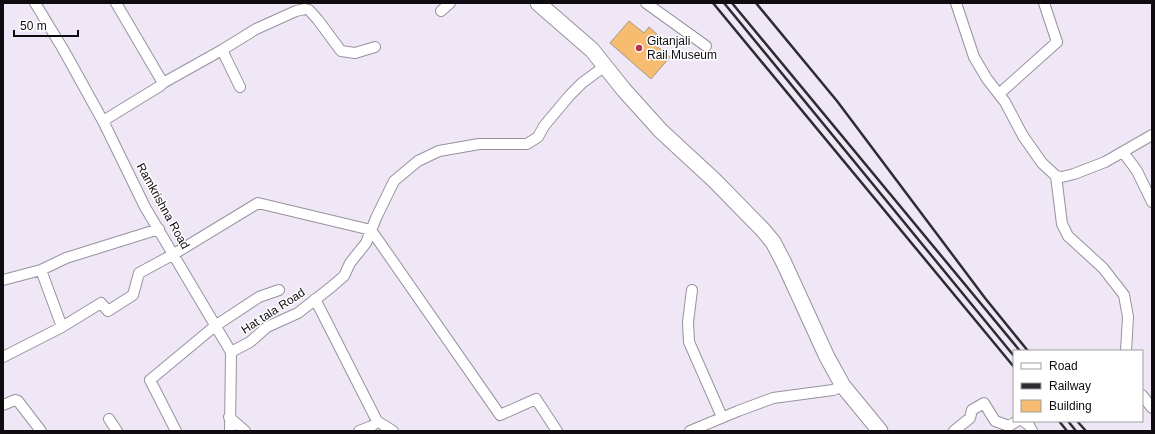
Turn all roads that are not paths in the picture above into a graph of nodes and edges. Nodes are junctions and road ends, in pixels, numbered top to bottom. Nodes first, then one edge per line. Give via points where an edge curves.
1 (35, 3) edge
2 (116, 3) edge
3 (450, 3) edge
4 (538, 3) edge
5 (645, 3) edge
6 (956, 3) edge
7 (1044, 3) edge
8 (441, 11) dead end
9 (706, 46) dead end
10 (375, 47) dead end
11 (222, 50) junction
12 (605, 66) junction
13 (163, 82) junction
14 (240, 86) dead end
15 (1000, 94) junction
16 (103, 121) junction
17 (1152, 135) edge
18 (1123, 152) junction
19 (1056, 176) junction
20 (1152, 202) edge
21 (159, 229) junction
22 (371, 230) junction
23 (174, 254) junction
24 (41, 270) junction
25 (3, 280) edge
26 (280, 290) dead end
27 (692, 290) dead end
28 (315, 299) junction
29 (215, 326) junction
30 (62, 328) junction
31 (1126, 350) edge
32 (231, 352) junction
33 (3, 357) edge
34 (843, 386) junction
35 (1143, 395) edge
36 (3, 405) edge
37 (1152, 408) edge
38 (230, 417) junction
39 (722, 417) junction
40 (109, 419) dead end
41 (377, 421) junction
42 (1015, 422) edge
43 (1024, 422) edge
44 (41, 431) edge
45 (117, 431) edge
46 (176, 431) edge
47 (230, 431) edge
48 (245, 431) edge
49 (359, 431) edge
50 (393, 431) edge
51 (557, 431) edge
52 (690, 431) edge
53 (880, 431) edge
54 (954, 431) edge
55 (1032, 431) edge

1 - 16 street, Ramkrishna Road
2 - 13 street
3 - 8 street
4 - 12 highway via 581,40
5 - 9 street
6 - 15 street via 974,57 987,79
7 - 15 street via 1057,42
10 - 11 street via 355,52 341,51 318,20 305,9 256,29
11 - 13 street
11 - 14 street
12 - 22 street, Hat tala Road via 582,83 544,126 538,137 527,144 479,144 439,151 418,161 394,181
12 - 34 highway via 661,131 714,180 773,242
13 - 16 street
15 - 19 street via 1023,136 1042,163
16 - 21 street, Ramkrishna Road via 145,207
17 - 18 street
18 - 19 street via 1074,174
18 - 20 street
19 - 31 street via 1062,224 1068,236 1103,268 1124,295 1128,318
21 - 23 street, Ramkrishna Road
21 - 24 street via 66,258
22 - 23 street via 258,203
22 - 28 street, Hat tala Road via 366,243 350,263 344,276
22 - 51 street via 500,415 536,399
23 - 29 street, Ramkrishna Road
23 - 30 street via 139,273 133,294 108,311 101,303
24 - 25 street
24 - 30 street
26 - 29 street via 259,297
27 - 39 street via 688,342
28 - 32 street, Hat tala Road via 298,313 267,327 250,342
28 - 41 street
29 - 32 street, Ramkrishna Road
29 - 46 street via 150,380
30 - 33 street
32 - 38 street
34 - 39 street via 833,390 773,398
34 - 53 highway
35 - 37 street
36 - 44 street via 18,401
38 - 47 street
38 - 48 street
39 - 52 street
40 - 45 street
41 - 49 street
41 - 50 street
42 - 54 street via 1009,426 995,421 984,403 972,410 970,418
43 - 55 street

